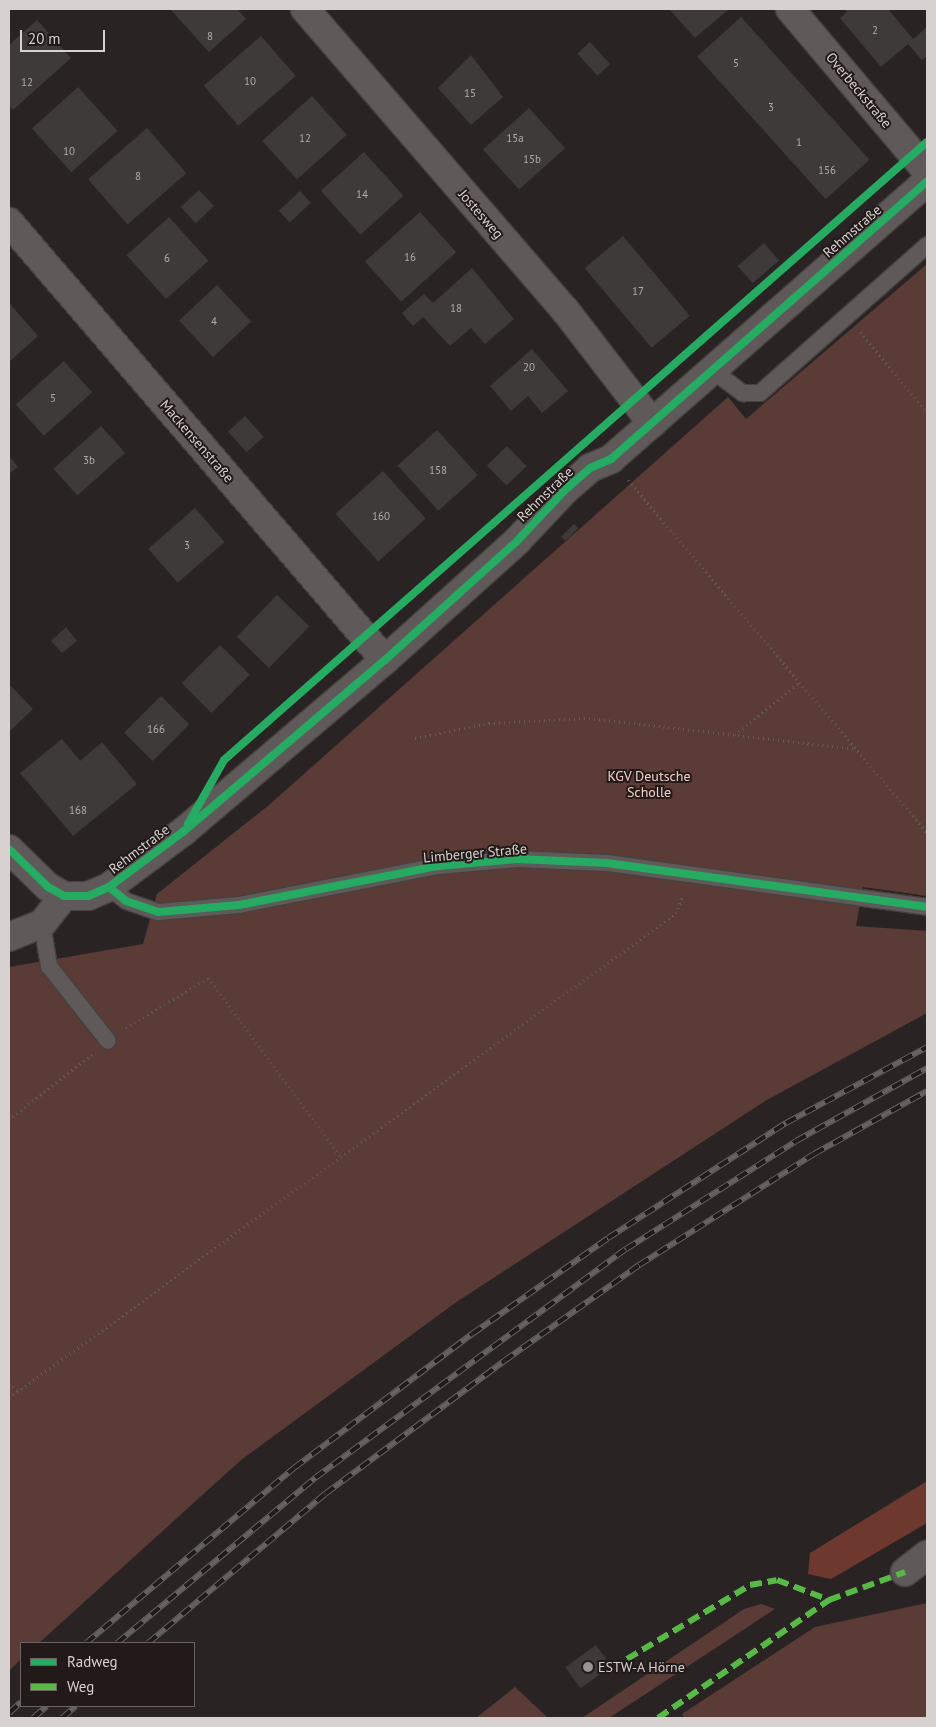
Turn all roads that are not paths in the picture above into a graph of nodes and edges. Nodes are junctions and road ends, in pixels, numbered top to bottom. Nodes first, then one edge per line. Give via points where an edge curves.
1 (305, 9) edge
2 (790, 9) edge
3 (927, 171) edge
4 (927, 181) edge
5 (9, 222) edge
6 (927, 244) edge
7 (712, 370) junction
8 (652, 423) junction
9 (385, 660) junction
10 (9, 850) edge
11 (109, 888) junction
12 (64, 896) junction
13 (927, 907) edge
14 (42, 924) junction
15 (9, 936) edge
16 (108, 1042) dead end
17 (927, 1555) edge
18 (905, 1572) dead end

1 - 8 street, Jostesweg via 565,310
2 - 3 street, Overbeckstraße
4 - 7 street, Rehmstraße
5 - 9 street, Mackensenstraße
6 - 7 lane via 760,393 743,393
7 - 8 street, Rehmstraße
8 - 9 street, Rehmstraße via 611,459 590,468 565,490 517,541
9 - 11 street, Rehmstraße via 184,831
10 - 12 street via 48,888
11 - 12 street via 88,896
11 - 13 lane, Limberger Straße via 126,901 158,912 239,905 438,866 517,859 691,873
12 - 14 street
14 - 15 street
14 - 16 lane via 49,966
17 - 18 street

